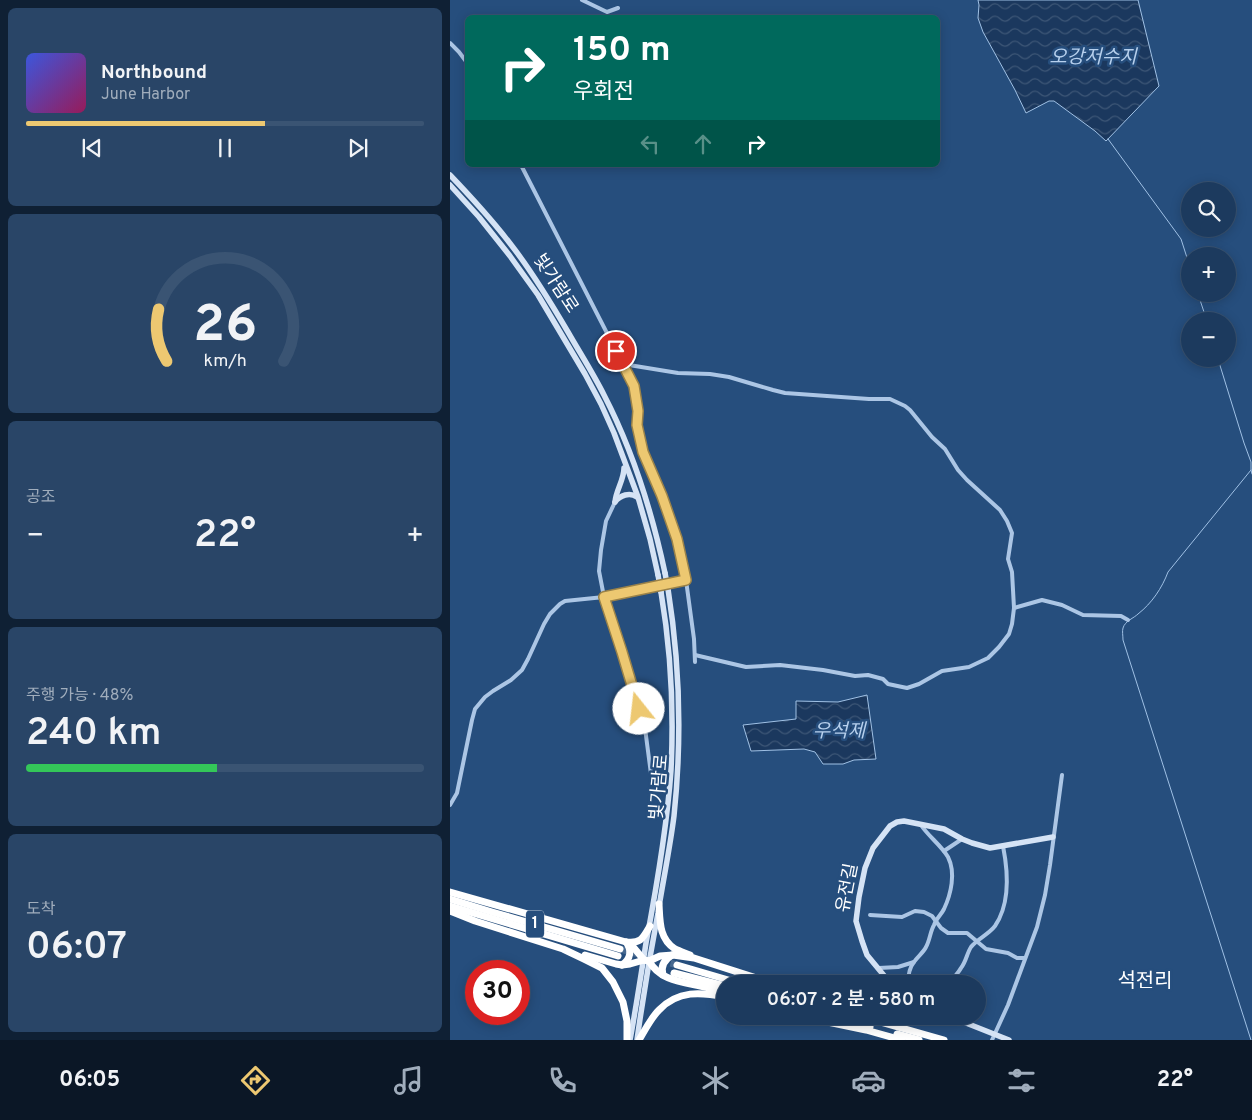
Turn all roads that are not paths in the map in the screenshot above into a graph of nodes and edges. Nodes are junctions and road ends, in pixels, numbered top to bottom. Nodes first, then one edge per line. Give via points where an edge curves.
1 (582, 0) edge
2 (618, 8) dead end
3 (450, 43) edge
4 (465, 60) edge
5 (522, 167) edge
6 (450, 175) edge
7 (450, 185) edge
8 (623, 366) junction
9 (624, 463) junction
10 (638, 497) junction
11 (615, 502) junction
12 (686, 580) junction
13 (604, 597) junction
14 (1014, 608) junction
15 (1128, 620) dead end
16 (695, 655) junction
17 (695, 662) dead end
18 (651, 774) dead end
19 (1062, 775) dead end
20 (450, 805) edge
21 (921, 824) junction
22 (1053, 837) junction
23 (962, 839) junction
24 (1003, 846) junction
25 (944, 851) junction
26 (450, 892) edge
27 (450, 899) edge
28 (659, 904) junction
29 (450, 906) edge
30 (450, 910) edge
31 (870, 915) dead end
32 (936, 920) junction
33 (650, 926) junction
34 (626, 942) junction
35 (977, 942) junction
36 (563, 949) junction
37 (673, 955) junction
38 (694, 958) junction
39 (1025, 958) junction
40 (647, 960) junction
41 (914, 962) junction
42 (622, 965) junction
43 (879, 968) junction
44 (663, 975) junction
45 (747, 975) edge
46 (884, 975) edge
47 (909, 975) edge
48 (956, 975) edge
49 (716, 978) edge
50 (716, 983) edge
51 (716, 990) edge
52 (716, 994) edge
53 (842, 1025) edge
54 (865, 1025) edge
55 (891, 1025) edge
56 (903, 1025) edge
57 (970, 1025) edge
58 (994, 1037) edge
59 (629, 1040) edge
60 (638, 1040) edge
61 (902, 1040) edge
62 (919, 1040) edge
63 (944, 1040) edge
64 (1009, 1040) edge

1 - 2 street via 606,12
3 - 4 street
5 - 8 street
6 - 28 main road, 빛가람로, bridge via 513,247 552,304 604,395 648,504 668,589 676,641 679,703 674,816
7 - 9 main road, 빛가람로 via 479,217 538,295 585,374 614,433
8 - 12 street via 634,386 643,452 677,539
8 - 14 street via 720,375 785,393 890,399 905,406 946,449 962,475 1000,510 1007,521 1012,533 1008,558
9 - 10 main road, 빛가람로
9 - 11 main road via 624,476
10 - 11 main road via 626,495
10 - 33 main road, 빛가람로, bridge via 665,616 672,730 666,827
11 - 13 street via 606,521 601,550 599,571
12 - 13 street
12 - 16 street
13 - 18 street via 644,728
13 - 20 street via 560,604 544,624 522,670 478,704 457,793
14 - 15 street via 1042,600 1083,615 1121,616
14 - 16 street via 1009,634 988,658 969,667 942,671 907,688 868,675 780,666 746,667
16 - 17 street
19 - 22 street
21 - 23 main road, 유전길 via 944,829
21 - 25 street
21 - 43 main road, 유전길 via 899,821 890,826 873,848 865,868 856,921 867,954
22 - 24 main road, 유전길
22 - 39 street via 1045,895
23 - 24 main road, 유전길 via 984,847
23 - 25 street
24 - 35 street via 1007,874 1004,900 994,927
25 - 32 street via 952,880 944,910
26 - 34 highway
27 - 29 highway, 1 via 619,952
28 - 38 highway via 661,932 675,949
28 - 40 main road, 빛가람로
30 - 36 highway
31 - 32 street via 902,917 918,910
32 - 35 street via 944,931 967,933
32 - 41 street via 925,950
33 - 34 highway via 638,942
33 - 40 main road, 빛가람로
34 - 40 highway
34 - 42 highway via 630,954
35 - 39 street via 986,949
35 - 48 street via 970,948
36 - 42 highway
36 - 59 highway via 602,968 614,982 628,1021
37 - 38 highway
37 - 40 highway
37 - 44 highway via 665,960
38 - 45 highway
39 - 58 street
40 - 42 highway
40 - 44 highway
40 - 59 main road, 빛가람로
40 - 60 main road, 빛가람로
41 - 43 street
41 - 47 street
43 - 46 main road, 유전길
44 - 51 highway
49 - 50 highway via 675,969
52 - 60 highway via 678,997 659,1010
53 - 61 highway
54 - 62 highway
55 - 63 highway
56 - 63 highway
57 - 58 main road
58 - 64 main road

